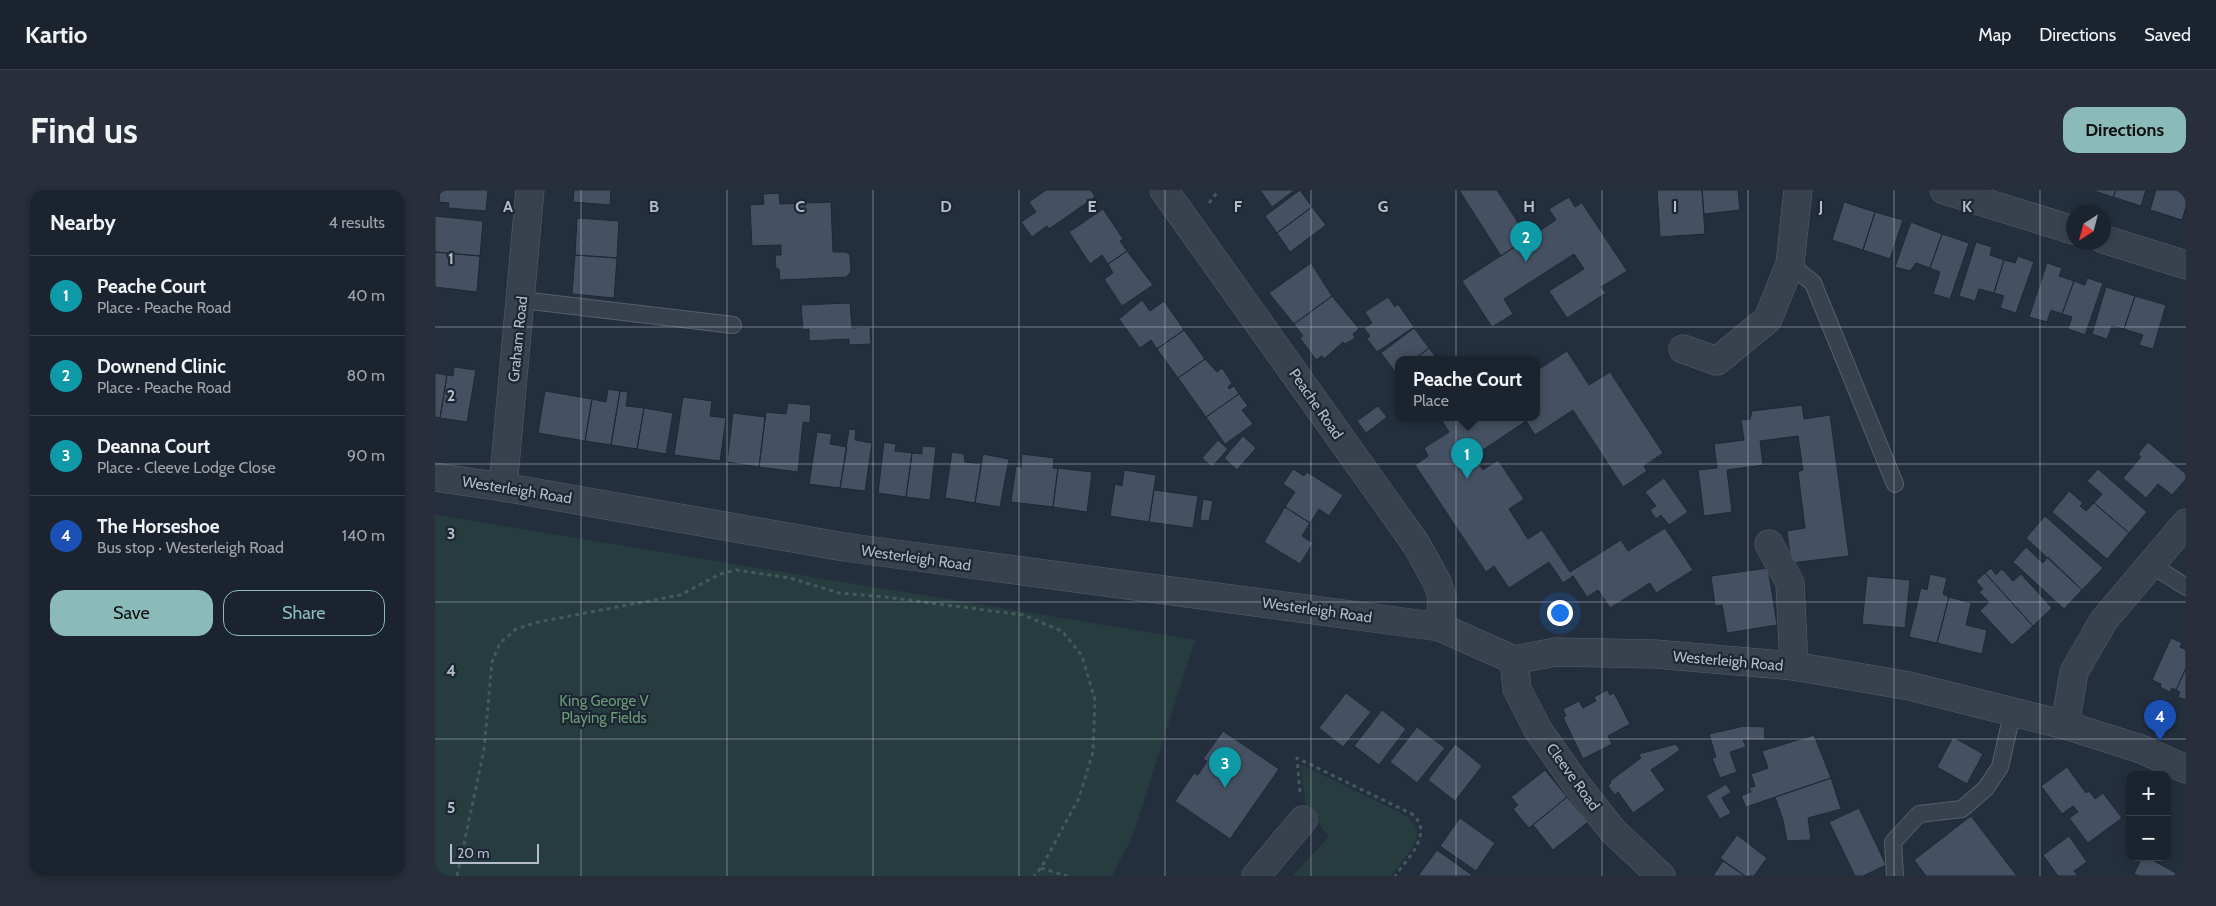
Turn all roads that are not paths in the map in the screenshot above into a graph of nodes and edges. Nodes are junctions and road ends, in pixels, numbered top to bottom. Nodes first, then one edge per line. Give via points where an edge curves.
1 (530, 190) edge
2 (1164, 190) edge
3 (1798, 190) edge
4 (1944, 190) edge
5 (2066, 228) edge
6 (2111, 242) edge
7 (1790, 264) junction
8 (2186, 265) edge
9 (521, 300) junction
10 (733, 325) dead end
11 (1683, 349) dead end
12 (435, 477) edge
13 (1895, 484) dead end
14 (503, 487) junction
15 (2186, 523) edge
16 (1769, 544) dead end
17 (2150, 564) junction
18 (2186, 587) edge
19 (1440, 628) junction
20 (1514, 660) junction
21 (1794, 666) junction
22 (2013, 710) junction
23 (2065, 725) junction
24 (2186, 769) edge
25 (1303, 820) road end
26 (1256, 876) edge
27 (1661, 876) edge
28 (1895, 876) edge

1 - 9 street, Graham Road
2 - 19 street, Peache Road via 1416,544 1442,597
3 - 7 street
4 - 5 street
6 - 8 street
7 - 11 street via 1768,319 1717,361
7 - 13 lane via 1813,283
9 - 10 lane
9 - 14 street, Graham Road
12 - 14 street, Westerleigh Road
14 - 19 street, Westerleigh Road via 844,547
15 - 17 street
16 - 21 street via 1790,582
17 - 18 lane
17 - 23 street via 2103,620 2073,672
19 - 20 street, Westerleigh Road
20 - 21 street, Westerleigh Road via 1556,652 1645,654
20 - 27 street, Cleeve Road via 1517,689 1538,730 1613,831
21 - 22 street, Westerleigh Road via 1909,686
22 - 23 street, Westerleigh Road
22 - 28 lane via 2000,767 1986,788 1962,809 1919,814 1893,842
23 - 24 street, Westerleigh Road via 2141,749
25 - 26 street

